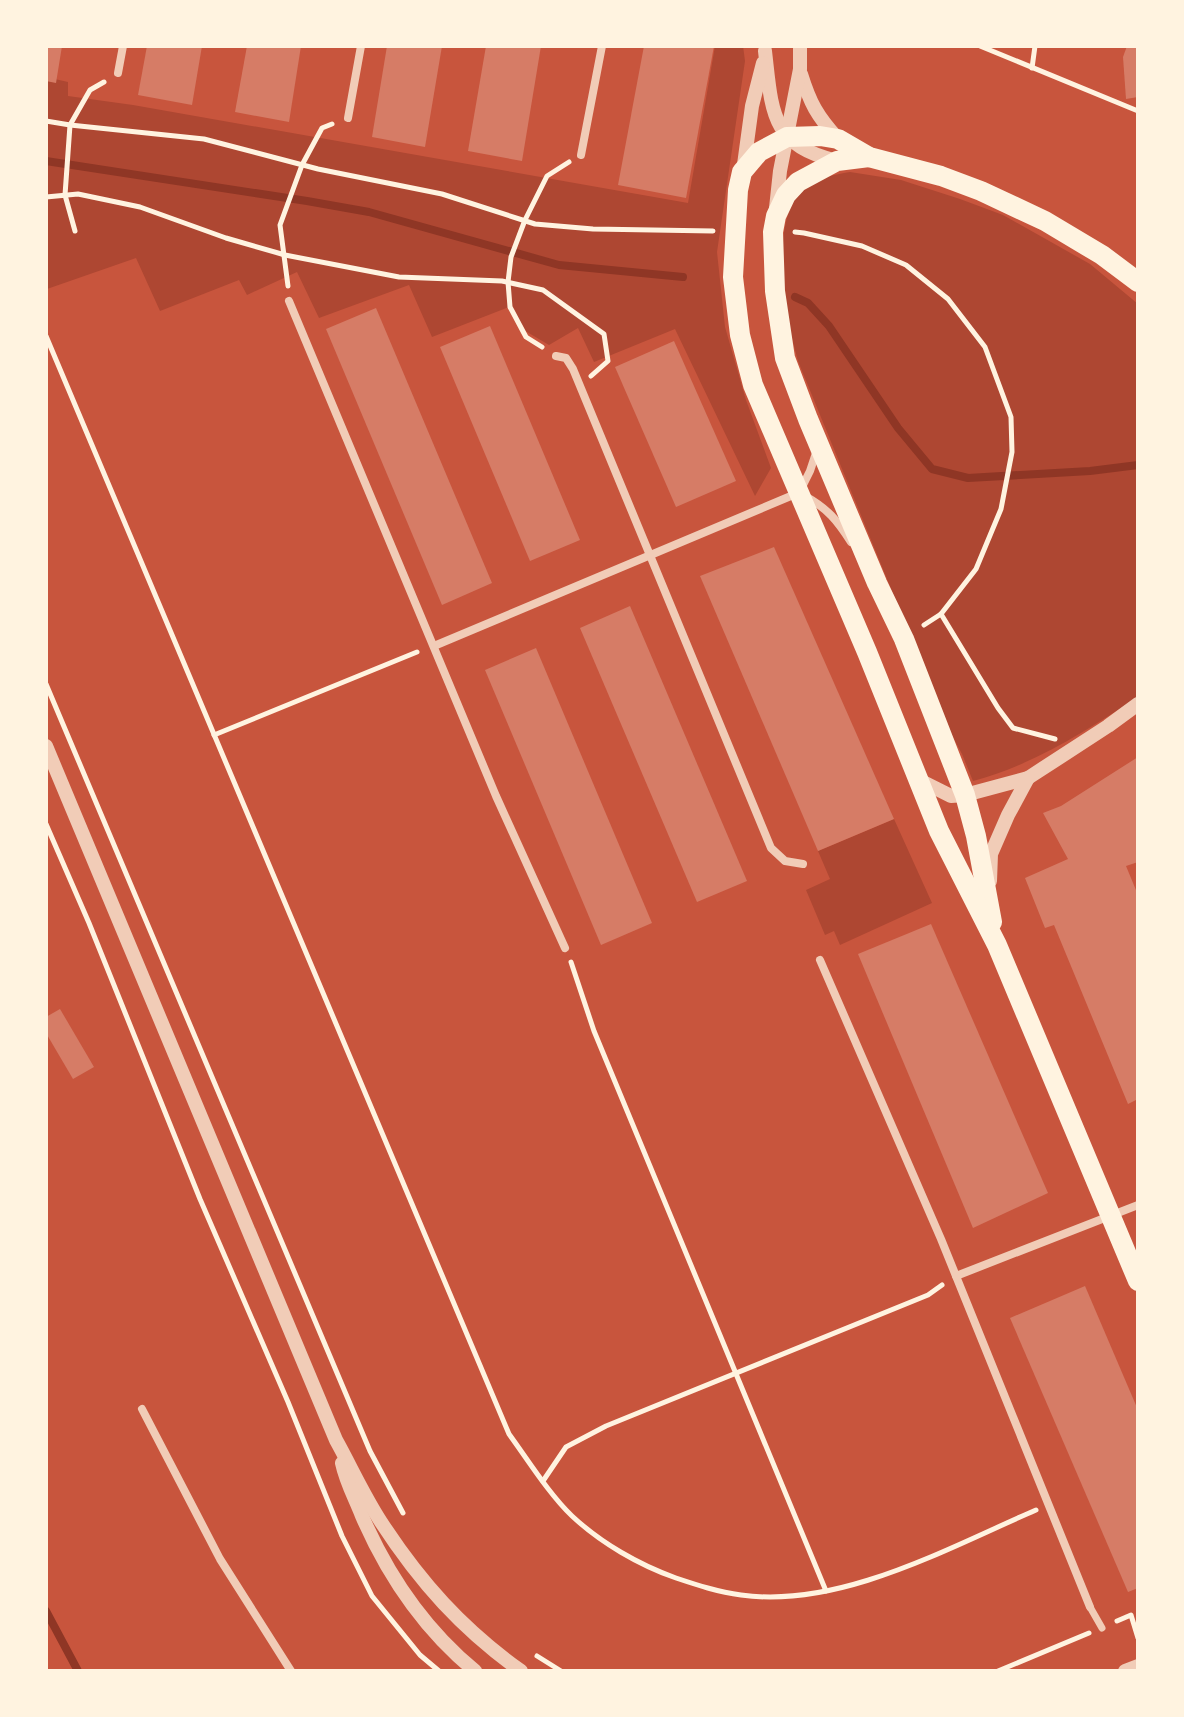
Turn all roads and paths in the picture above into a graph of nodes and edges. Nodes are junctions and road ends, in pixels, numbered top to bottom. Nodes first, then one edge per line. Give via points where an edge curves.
1 (123, 46) edge
2 (361, 46) edge
3 (602, 46) edge
4 (800, 46) edge
5 (980, 46) edge
6 (1035, 46) edge
7 (765, 49) edge
8 (1032, 68) junction
9 (800, 69) junction
10 (118, 73) joint
11 (1138, 111) edge
12 (348, 118) joint
13 (46, 121) edge
14 (70, 125) junction
15 (787, 137) junction
16 (838, 139) junction
17 (581, 155) joint
18 (869, 157) junction
19 (837, 161) junction
20 (302, 165) junction
21 (742, 172) junction
22 (65, 195) junction
23 (46, 197) edge
24 (525, 220) junction
25 (774, 224) junction
26 (75, 231) dead end
27 (735, 231) junction
28 (285, 255) junction
29 (508, 282) junction
30 (1138, 282) edge
31 (289, 301) joint
32 (46, 336) edge
33 (556, 356) joint
34 (580, 386) junction
35 (819, 445) junction
36 (798, 493) junction
37 (650, 555) junction
38 (877, 583) junction
39 (941, 614) junction
40 (904, 639) junction
41 (434, 646) junction
42 (46, 684) edge
43 (1138, 704) edge
44 (214, 735) junction
45 (46, 746) edge
46 (1063, 754) junction
47 (1028, 778) junction
48 (919, 780) junction
49 (965, 795) junction
50 (46, 824) edge
51 (803, 864) dead end
52 (989, 906) junction
53 (997, 945) junction
54 (565, 948) joint
55 (820, 960) dead end
56 (1138, 1205) edge
57 (1110, 1215) junction
58 (956, 1276) junction
59 (1138, 1281) edge
60 (737, 1373) junction
61 (142, 1409) dead end
62 (336, 1440) junction
63 (543, 1481) junction
64 (1049, 1504) junction
65 (404, 1514) dead end
66 (826, 1591) junction
67 (1090, 1607) joint
68 (1102, 1628) junction
69 (1138, 1638) edge
70 (1138, 1666) edge
71 (291, 1671) edge
72 (439, 1671) edge
73 (475, 1671) edge
74 (521, 1671) edge
75 (998, 1671) edge
76 (1125, 1671) edge

1 - 10 street
2 - 12 street
3 - 17 street
4 - 9 street
5 - 8 path
6 - 8 path
7 - 15 street via 770,96
7 - 21 street
8 - 11 path
9 - 15 street
9 - 16 street via 808,98
10 - 14 path via 90,90
12 - 20 path via 322,128
13 - 14 path
14 - 20 path via 204,139
14 - 22 path
15 - 16 main road
15 - 19 street
15 - 21 main road via 759,152
15 - 25 street
16 - 18 main road
17 - 24 path via 547,176
18 - 19 main road
18 - 30 main road via 981,191 1045,221
19 - 25 main road via 798,182
20 - 24 path via 442,194
20 - 28 path via 280,225
21 - 27 main road
22 - 23 path
22 - 26 path
22 - 28 path via 140,207
24 - 27 path via 593,229
24 - 29 path
25 - 35 main road via 775,291 785,358
25 - 39 path via 862,246 906,265 948,299 985,347 1011,417 1011,458 1001,509 976,569
27 - 36 main road via 733,277 740,335 753,385
28 - 29 path via 399,277
28 - 31 path
29 - 33 path via 510,307 526,337
29 - 34 path via 543,290 604,334 608,361
31 - 41 street
32 - 44 path
33 - 34 street via 566,358
34 - 37 street
35 - 36 street
35 - 38 main road
36 - 37 street
36 - 38 street via 835,517
36 - 48 main road
37 - 41 street
37 - 51 street via 771,848 785,861
38 - 40 main road
39 - 40 path
39 - 46 path via 1013,728 1054,737
40 - 49 main road
41 - 44 path
41 - 54 street
42 - 65 path via 370,1451
43 - 46 street
44 - 63 path via 509,1434
45 - 62 street
46 - 47 street
47 - 49 street
47 - 52 street via 991,854
48 - 49 street via 951,796
48 - 53 main road
49 - 52 main road
50 - 72 path via 342,1536 372,1596
52 - 53 main road
53 - 57 main road
54 - 60 path via 594,1031
55 - 58 street
56 - 57 street
57 - 58 street
57 - 59 main road
58 - 60 path via 928,1295
58 - 64 street
60 - 63 path via 566,1447
60 - 66 path
61 - 71 street via 220,1559
62 - 73 street via 345,1476 382,1558 422,1620
62 - 74 street via 380,1520 418,1573 451,1613
63 - 66 path via 603,1540 671,1576 742,1595
64 - 66 path via 894,1571
64 - 67 street
67 - 68 street
68 - 69 path via 1131,1615
68 - 75 path
70 - 76 street

